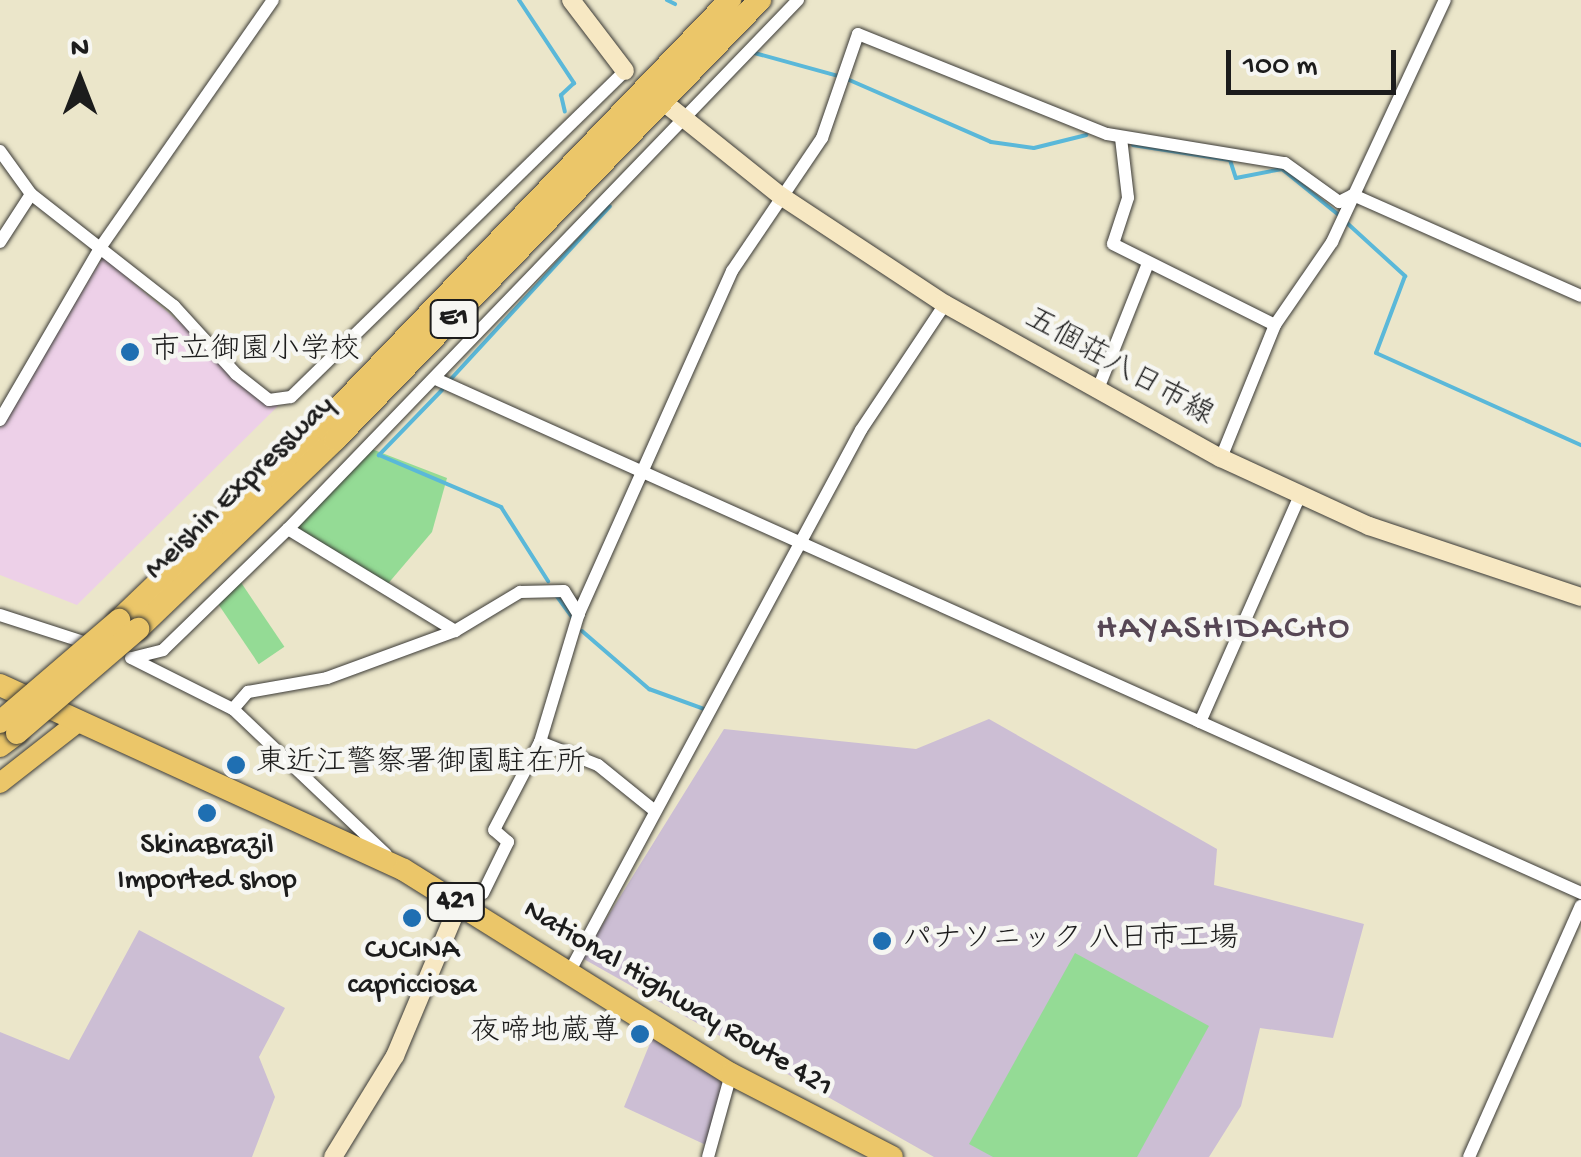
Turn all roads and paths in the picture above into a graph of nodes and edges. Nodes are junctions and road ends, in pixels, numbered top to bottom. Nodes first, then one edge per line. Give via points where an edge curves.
1 (273, 0) edge
2 (571, 0) edge
3 (730, 0) edge
4 (760, 0) edge
5 (798, 0) edge
6 (1445, 0) edge
7 (624, 72) joint
8 (677, 113) junction
9 (1122, 138) junction
10 (0, 151) edge
11 (32, 194) junction
12 (781, 196) junction
13 (1353, 196) junction
14 (0, 242) edge
15 (100, 248) junction
16 (1147, 266) junction
17 (1581, 296) edge
18 (946, 304) junction
19 (1275, 325) junction
20 (438, 380) junction
21 (1098, 389) junction
22 (0, 420) edge
23 (1221, 458) junction
24 (646, 476) junction
25 (1299, 498) junction
26 (288, 528) junction
27 (797, 543) junction
28 (1581, 597) edge
29 (579, 615) junction
30 (0, 616) edge
31 (129, 624) junction
32 (455, 631) junction
33 (132, 658) junction
34 (0, 686) edge
35 (233, 709) junction
36 (78, 722) junction
37 (1200, 722) junction
38 (6, 734) edge
39 (540, 742) junction
40 (0, 783) edge
41 (655, 811) junction
42 (404, 870) junction
43 (1581, 893) edge
44 (459, 904) junction
45 (1581, 906) edge
46 (571, 969) junction
47 (731, 1074) junction
48 (333, 1157) edge
49 (708, 1157) edge
50 (892, 1157) edge
51 (1469, 1157) edge

1 - 15 street
2 - 7 main road
3 - 31 highway, Meishin Expressway / E1
4 - 31 highway, Meishin Expressway / E1 via 335,440
5 - 8 street
6 - 13 street
7 - 15 street via 291,397 269,400 174,306
8 - 12 main road, 五個荘八日市線
8 - 20 street
9 - 12 street via 858,34 822,138
9 - 13 street via 1285,163 1339,202
9 - 16 street via 1128,198 1113,244
10 - 11 street
11 - 14 street
11 - 15 street
12 - 18 main road, 五個荘八日市線
12 - 24 street via 732,271
13 - 17 street
13 - 19 street
15 - 22 street
16 - 19 street
16 - 21 street
18 - 21 main road, 五個荘八日市線
18 - 27 street
19 - 23 street
20 - 24 street
20 - 26 street
21 - 23 main road, 五個荘八日市線
23 - 25 main road, 五個荘八日市線
24 - 27 street
24 - 29 street
25 - 28 main road, 五個荘八日市線
25 - 37 street
26 - 32 street
26 - 33 street via 163,650
27 - 37 street
27 - 41 street
29 - 32 street via 564,591 540,588
29 - 39 street
30 - 33 street
31 - 38 highway, Meishin Expressway / E1, bridge
32 - 35 street via 327,678 248,692
33 - 35 street
34 - 36 highway, National Highway Route 421 / 421
35 - 42 street
36 - 40 main road
36 - 42 highway, National Highway Route 421 / 421
37 - 43 street
39 - 41 street via 598,764
39 - 44 street via 494,830 508,842 500,859 482,893
41 - 46 street
42 - 44 highway, National Highway Route 421 / 421
44 - 46 highway, National Highway Route 421 / 421
44 - 48 main road via 395,1056
45 - 51 street
46 - 47 highway, National Highway Route 421 / 421
47 - 49 street
47 - 50 highway, National Highway Route 421 / 421

